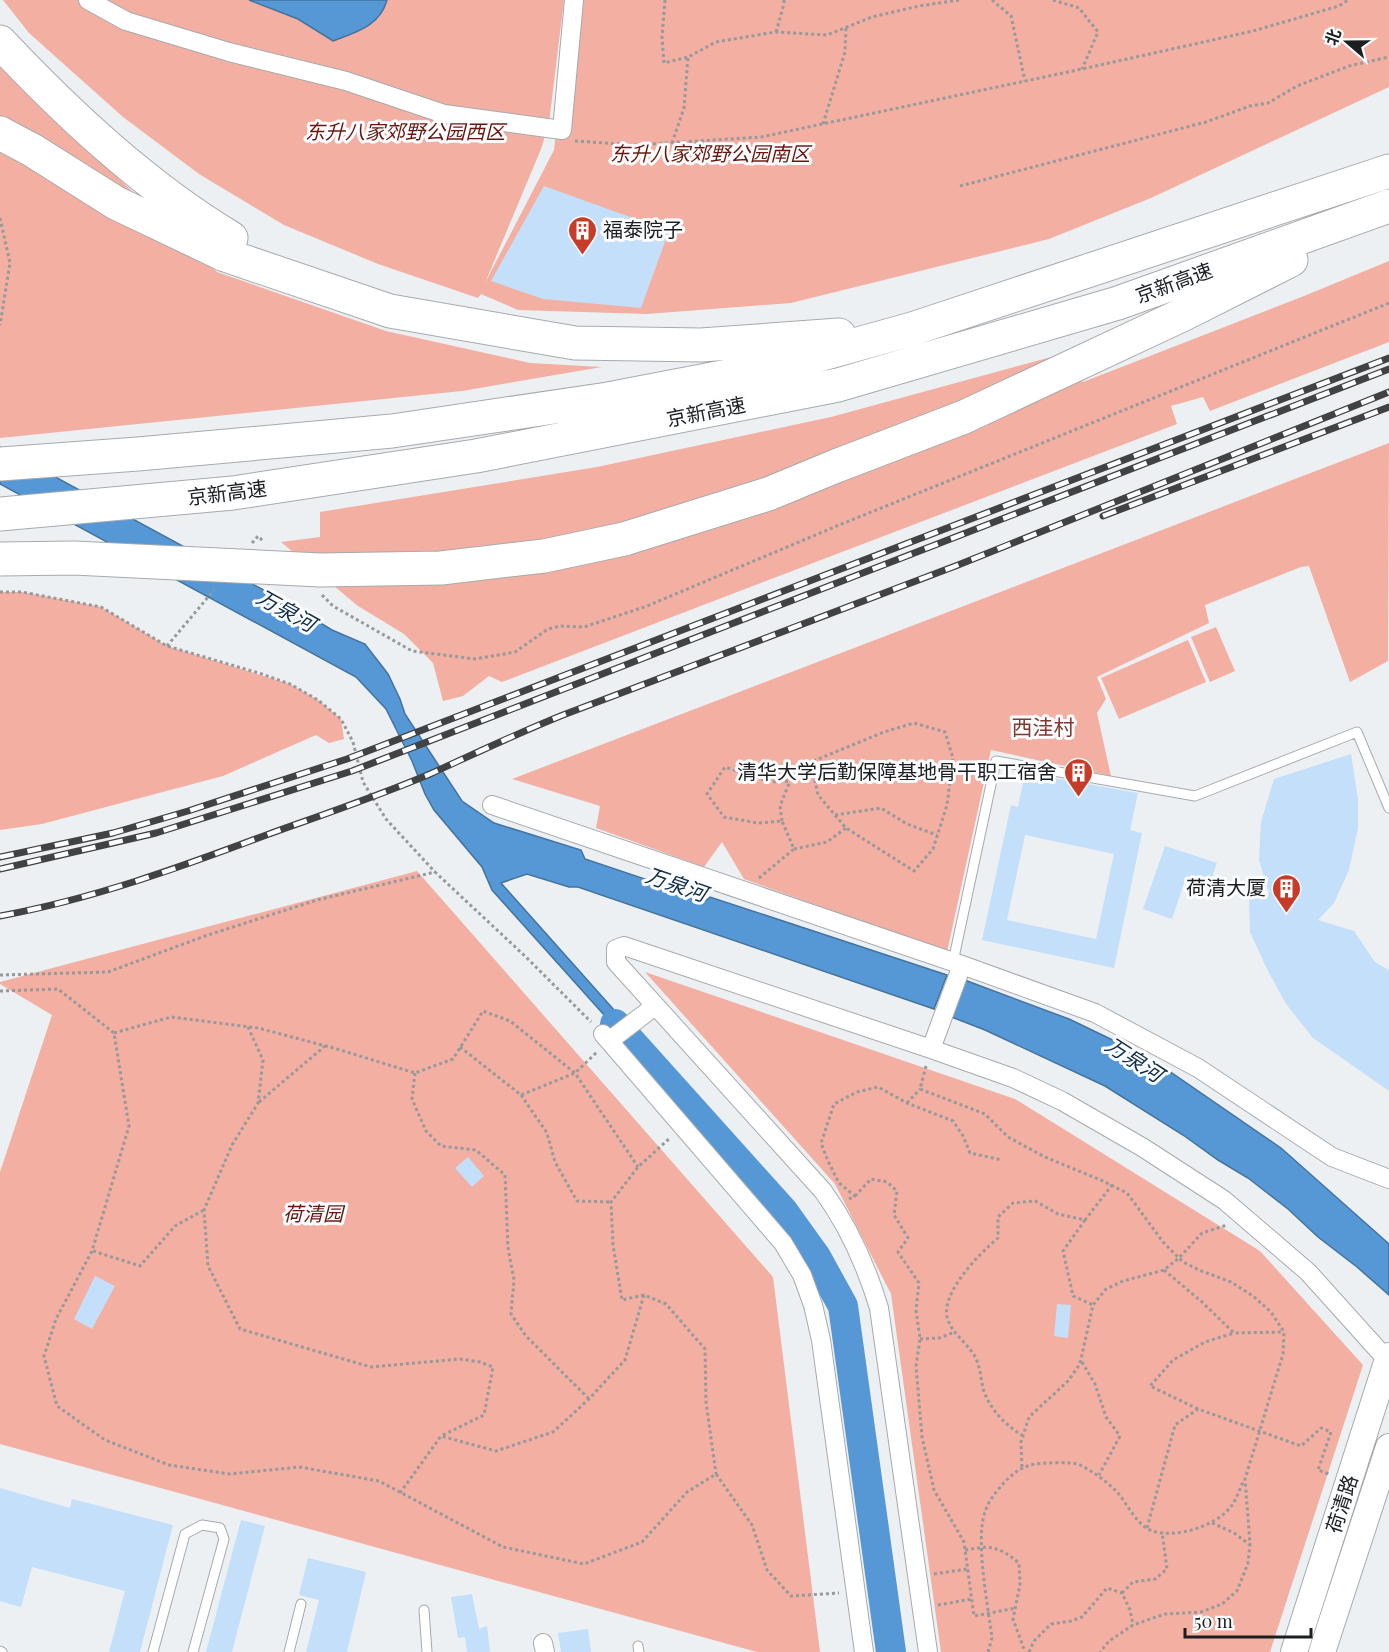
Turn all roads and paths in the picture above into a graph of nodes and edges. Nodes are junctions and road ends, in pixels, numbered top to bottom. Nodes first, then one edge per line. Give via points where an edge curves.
1 (88, 0) edge
2 (574, 0) edge
3 (665, 0) edge
4 (784, 0) edge
5 (916, 0) edge
6 (959, 0) edge
7 (992, 0) edge
8 (1053, 0) edge
9 (1348, 0) edge
10 (919, 6) junction
11 (846, 27) junction
12 (776, 32) junction
13 (0, 42) edge
14 (688, 57) junction
15 (1389, 57) edge
16 (1082, 69) junction
17 (1026, 81) junction
18 (823, 124) junction
19 (562, 130) junction
20 (0, 133) edge
21 (672, 143) junction
22 (1389, 171) edge
23 (960, 186) dead end
24 (1389, 206) edge
25 (1389, 211) edge
26 (0, 218) edge
27 (305, 282) junction
28 (1389, 303) edge
29 (0, 325) edge
30 (912, 329) junction
31 (0, 464) edge
32 (0, 514) edge
33 (0, 559) edge
34 (214, 589) dead end
35 (0, 592) edge
36 (167, 646) junction
37 (412, 651) dead end
38 (811, 762) junction
39 (790, 781) junction
40 (492, 805) dead end
41 (1389, 808) edge
42 (835, 815) junction
43 (782, 821) junction
44 (846, 828) junction
45 (937, 835) junction
46 (794, 849) junction
47 (435, 872) junction
48 (744, 891) junction
49 (957, 963) junction
50 (0, 975) edge
51 (0, 991) edge
52 (655, 1006) junction
53 (248, 1027) junction
54 (114, 1033) junction
55 (609, 1037) junction
56 (326, 1046) junction
57 (460, 1047) junction
58 (931, 1048) junction
59 (415, 1072) junction
60 (575, 1073) junction
61 (920, 1089) junction
62 (521, 1095) junction
63 (258, 1103) junction
64 (907, 1103) junction
65 (683, 1127) junction
66 (1002, 1160) dead end
67 (638, 1167) junction
68 (1389, 1179) edge
69 (1112, 1185) junction
70 (855, 1196) junction
71 (611, 1202) junction
72 (833, 1205) junction
73 (204, 1210) junction
74 (1245, 1218) junction
75 (1085, 1220) junction
76 (92, 1251) junction
77 (1179, 1258) junction
78 (1164, 1270) junction
79 (644, 1295) junction
80 (1093, 1305) junction
81 (955, 1332) junction
82 (1284, 1332) junction
83 (1234, 1333) junction
84 (920, 1339) junction
85 (1389, 1360) edge
86 (1081, 1361) junction
87 (589, 1399) junction
88 (1198, 1409) junction
89 (1259, 1432) junction
90 (441, 1436) junction
91 (1023, 1436) junction
92 (1389, 1447) edge
93 (1022, 1467) junction
94 (717, 1474) junction
95 (1098, 1475) junction
96 (1334, 1476) dead end
97 (1245, 1479) junction
98 (400, 1493) junction
99 (1212, 1523) junction
100 (1147, 1528) junction
101 (1162, 1532) junction
102 (1250, 1544) junction
103 (982, 1547) junction
104 (965, 1550) junction
105 (968, 1569) junction
106 (917, 1576) junction
107 (856, 1592) junction
108 (1122, 1593) junction
109 (972, 1599) junction
110 (301, 1605) dead end
111 (922, 1607) junction
112 (1016, 1608) junction
113 (424, 1610) dead end
114 (989, 1612) junction
115 (1133, 1625) junction
116 (153, 1652) edge
117 (193, 1652) edge
118 (289, 1652) edge
119 (427, 1652) edge
120 (864, 1652) edge
121 (928, 1652) edge
122 (988, 1652) edge
123 (1025, 1652) edge
124 (1029, 1652) edge
125 (1100, 1652) edge
126 (1294, 1652) edge
127 (1322, 1652) edge

1 - 19 street via 126,21 346,81 444,114
2 - 19 street
3 - 14 path via 664,63
4 - 12 path
5 - 10 path
6 - 10 path
7 - 17 path via 1011,16
8 - 16 path via 1079,8 1098,32
9 - 16 path via 1339,6 1253,30
10 - 11 path
11 - 12 path via 827,35
11 - 18 path via 845,52
12 - 14 path via 716,42
13 - 27 highway via 53,95 166,195
14 - 21 path via 684,108
15 - 23 path via 1349,66 1297,86 1268,103 1206,122
16 - 17 path
17 - 18 path
18 - 21 path via 761,137
19 - 21 path via 564,141 634,146
20 - 27 highway via 116,203 225,255
22 - 30 highway, 京新高速
24 - 32 highway, 京新高速 via 1118,303 838,385 476,456 233,493
25 - 33 highway, bridge via 1184,314 964,417 768,494 624,539 544,556 441,568 320,570 74,558
26 - 29 path via 10,263
27 - 30 highway via 390,311 575,343 701,345
28 - 37 path via 647,606 584,627 548,629 515,652 476,659
30 - 31 highway, 京新高速 via 775,367 608,399 392,431
34 - 36 path
35 - 36 path via 22,592 101,607
36 - 47 path via 290,684 341,719 353,742 363,782 386,819
38 - 39 path
38 - 42 path via 818,795
38 - 45 path via 914,723 945,732 953,758 947,805
39 - 43 path via 780,806
39 - 43 path via 770,782 725,767 707,794 724,817 758,823
40 - 48 street
41 - 49 lane via 1357,732 1195,796 996,761
42 - 44 path
42 - 45 path via 881,808 907,824
43 - 46 path
44 - 45 path via 914,871 933,849
44 - 46 path via 827,843
46 - 48 path
47 - 50 path via 317,900 108,972
47 - 55 path
48 - 49 street
49 - 58 street
49 - 68 street via 1095,1013 1198,1068 1332,1157
51 - 54 path via 58,989
52 - 55 street
52 - 58 street via 616,962 616,949 624,946
52 - 72 street
53 - 54 path via 171,1017
53 - 56 path
53 - 63 path via 263,1060
54 - 76 path via 129,1126
55 - 60 path
55 - 65 street
56 - 59 path
56 - 63 path
57 - 59 path via 453,1059
57 - 60 path via 483,1011 510,1021
57 - 62 path
58 - 61 path
58 - 74 street via 1062,1101 1142,1147
59 - 87 path via 412,1099 426,1131 441,1146 476,1149 505,1175 508,1248 514,1280 510,1314 526,1336
60 - 62 path
60 - 67 path
61 - 64 path
61 - 69 path via 986,1114 1008,1137
62 - 71 path via 546,1133 555,1162 577,1201
63 - 73 path via 232,1145
64 - 66 path via 953,1121 970,1153
64 - 70 path via 878,1087 834,1104 821,1143 839,1183
65 - 67 path
65 - 107 street via 783,1243 802,1275 821,1340
67 - 71 path
69 - 75 path
69 - 77 path via 1127,1193
70 - 72 path
70 - 84 path via 871,1179 887,1182 897,1191 894,1215 908,1238 897,1252 919,1283 916,1310
71 - 79 path via 622,1299
72 - 106 street via 865,1266 879,1308
73 - 76 path via 175,1226 140,1266
73 - 90 path via 208,1266 240,1329 371,1367 460,1359 493,1368 484,1415
74 - 77 path via 1202,1233
74 - 85 street via 1308,1272
75 - 80 path via 1063,1251 1073,1296
75 - 81 path via 1058,1214 1035,1201 1013,1203 998,1217 998,1238 982,1251 949,1295 947,1319
76 - 98 path via 56,1319 44,1356 57,1406 105,1440 169,1465 230,1473 299,1467 379,1481
77 - 78 path
77 - 82 path via 1252,1296 1271,1312
78 - 80 path via 1106,1289
78 - 83 path
79 - 87 path via 625,1360
79 - 94 path via 666,1304 705,1349 706,1402
80 - 86 path
81 - 84 path
81 - 91 path via 974,1352 984,1392 996,1412 1005,1425
82 - 83 path
82 - 89 path via 1283,1353
83 - 88 path via 1205,1342 1173,1360 1150,1386
84 - 104 path via 916,1366 922,1437 934,1490
85 - 126 main road, 荷清路
86 - 91 path via 1068,1381 1029,1417
86 - 95 path via 1095,1384 1106,1417 1120,1436
87 - 90 path via 553,1432 496,1451
88 - 89 path
88 - 100 path via 1175,1425
89 - 96 path via 1301,1446 1321,1428 1331,1432 1318,1470
89 - 97 path
90 - 98 path
91 - 93 path
92 - 127 main road, 荷清路
93 - 95 path via 1077,1464
93 - 103 path via 996,1492 985,1511 980,1532
94 - 98 path via 687,1492 642,1542 584,1564 502,1547
94 - 107 path via 752,1525 767,1570 791,1596
95 - 100 path
97 - 99 path via 1232,1506
97 - 102 path
99 - 101 path via 1188,1532
99 - 102 path
100 - 101 path
101 - 108 path via 1167,1569 1155,1579 1133,1582
102 - 115 path via 1248,1563 1237,1591 1222,1604 1201,1612 1165,1614
103 - 104 path
103 - 112 path via 1003,1550 1019,1563
103 - 114 path
104 - 105 path
105 - 106 path
105 - 109 path
106 - 111 street
107 - 120 street
108 - 115 path
108 - 124 path via 1107,1588 1082,1617 1052,1624 1034,1641
109 - 111 path
109 - 114 path via 974,1616
110 - 118 lane
111 - 121 street
112 - 114 path
112 - 123 path via 1013,1619
113 - 119 lane
114 - 122 path via 992,1638
115 - 125 path
116 - 117 lane via 185,1534 202,1525 220,1528 224,1539

